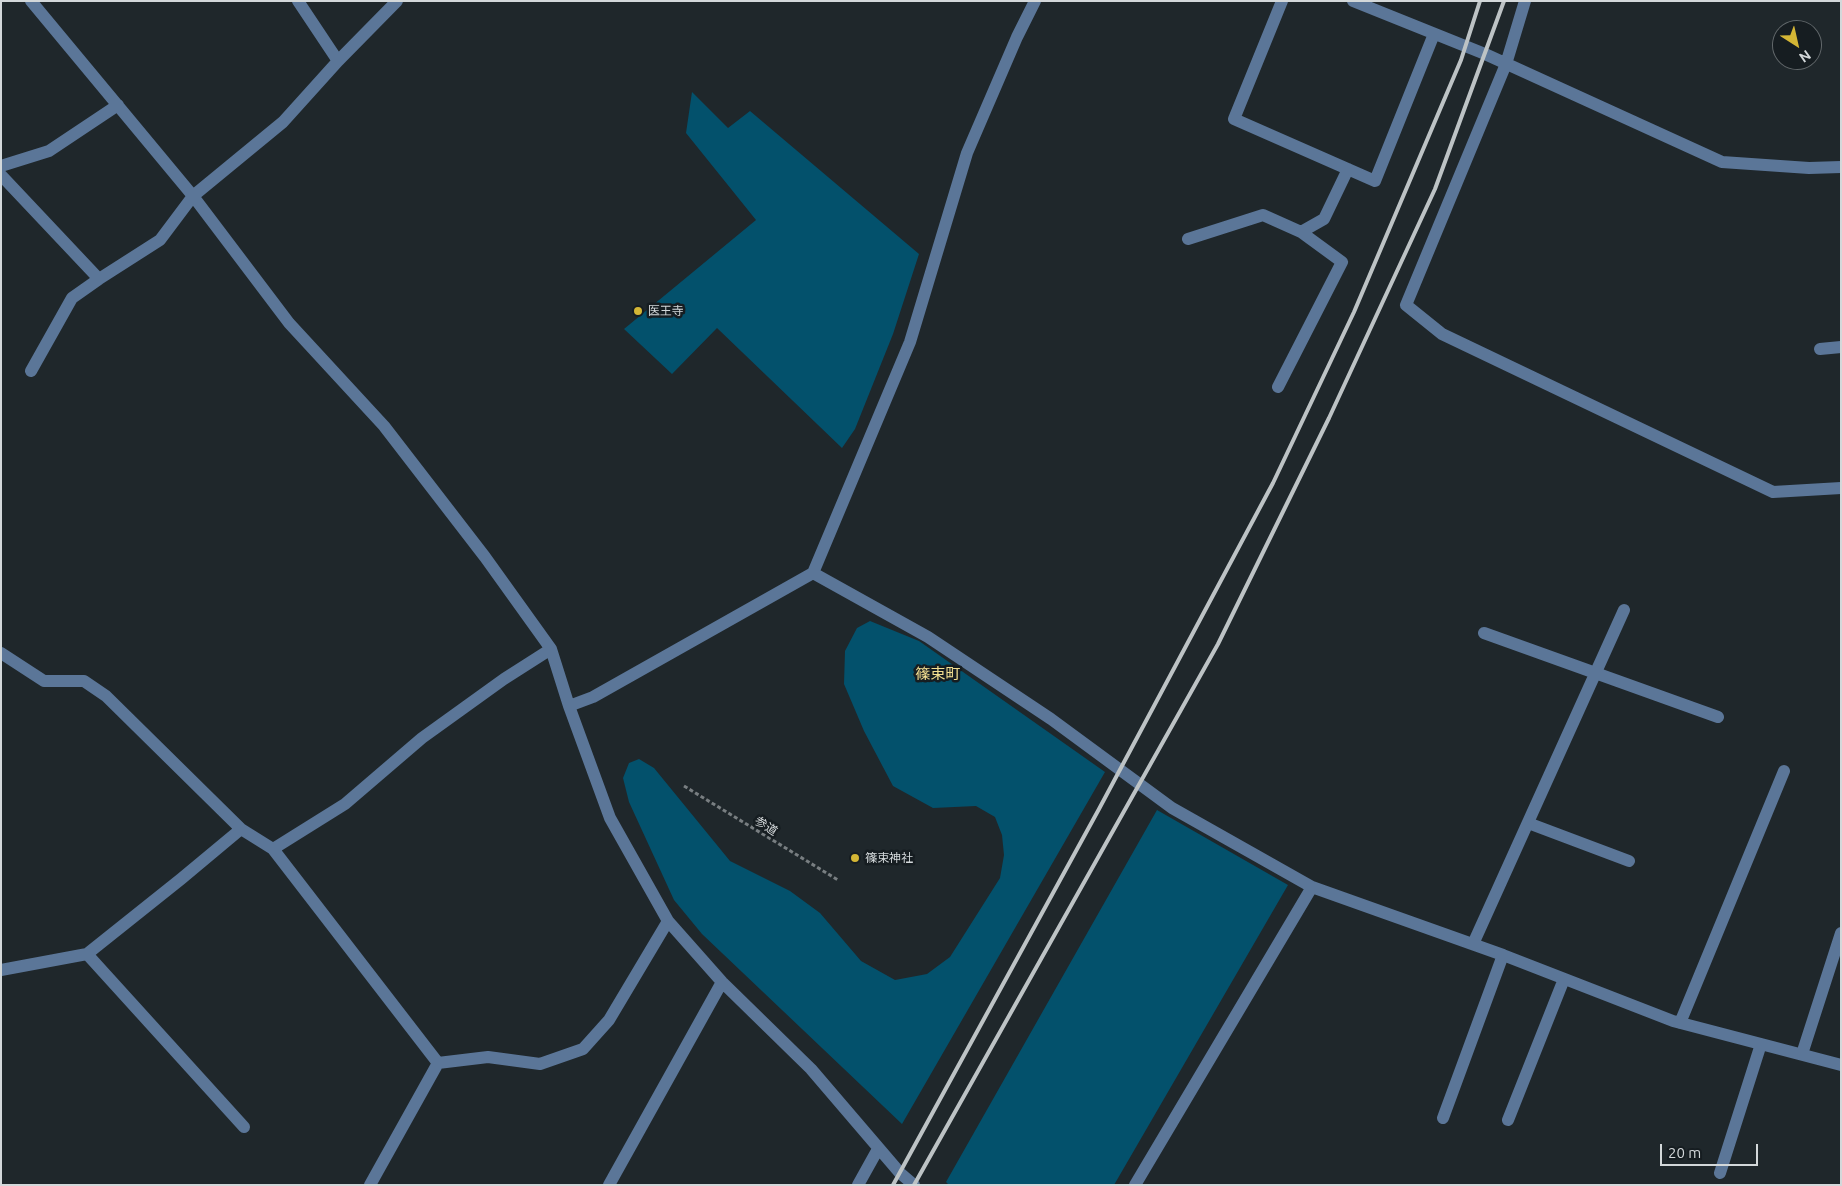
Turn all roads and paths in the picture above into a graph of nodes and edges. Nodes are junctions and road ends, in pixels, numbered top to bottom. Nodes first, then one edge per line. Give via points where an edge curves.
1 (32, 1) edge
2 (298, 1) edge
3 (397, 1) edge
4 (1035, 1) edge
5 (1282, 1) edge
6 (1354, 1) edge
7 (1525, 1) edge
8 (1434, 34) junction
9 (338, 61) junction
10 (1506, 64) junction
11 (118, 105) junction
12 (1, 166) edge
13 (1841, 167) edge
14 (1348, 169) junction
15 (1, 175) edge
16 (193, 196) junction
17 (1301, 232) junction
18 (1188, 239) dead end
19 (99, 279) junction
20 (1841, 347) edge
21 (1820, 349) dead end
22 (31, 371) dead end
23 (1278, 386) dead end
24 (1841, 488) edge
25 (813, 573) junction
26 (1624, 610) dead end
27 (1484, 633) dead end
28 (551, 649) junction
29 (1, 653) edge
30 (1596, 674) junction
31 (569, 706) junction
32 (1718, 717) dead end
33 (1784, 771) dead end
34 (684, 786) dead end
35 (1528, 823) junction
36 (240, 828) junction
37 (273, 849) junction
38 (1629, 861) dead end
39 (838, 880) dead end
40 (1312, 887) junction
41 (668, 921) junction
42 (1841, 933) edge
43 (1473, 944) junction
44 (87, 954) junction
45 (1503, 954) junction
46 (1, 970) edge
47 (1564, 979) junction
48 (722, 982) junction
49 (1680, 1023) junction
50 (1761, 1044) junction
51 (1802, 1054) junction
52 (438, 1063) junction
53 (1841, 1066) edge
54 (1443, 1118) dead end
55 (1508, 1120) dead end
56 (244, 1127) dead end
57 (878, 1149) junction
58 (1720, 1173) dead end
59 (370, 1185) edge
60 (608, 1185) edge
61 (858, 1185) edge
62 (914, 1185) edge
63 (1135, 1185) edge

1 - 11 street
2 - 9 street
3 - 9 street
4 - 25 street via 967,153 910,342
5 - 14 street via 1234,119
6 - 8 street
7 - 10 street
8 - 10 street
8 - 14 street via 1375,181
9 - 16 street via 283,122
10 - 13 street via 1722,162
10 - 24 street via 1406,305 1442,334 1773,492
11 - 12 street via 49,151
11 - 16 street
14 - 17 street via 1324,219
15 - 19 street
16 - 19 street via 160,240
16 - 28 street via 289,323 384,426
17 - 18 street via 1263,216
17 - 23 street via 1342,262
19 - 22 street via 72,298
20 - 21 street
25 - 31 street via 593,698
25 - 40 street via 928,637 1051,719 1172,808
26 - 30 street
27 - 30 street
28 - 31 street
28 - 37 street via 422,738 345,804
29 - 36 street via 44,681 84,681 106,696
30 - 32 street
30 - 35 street
31 - 41 street via 610,818
33 - 49 street
34 - 39 path, 参道
35 - 38 street
35 - 43 street
36 - 37 street
36 - 44 street
37 - 52 street
40 - 43 street
40 - 63 street
41 - 48 street
41 - 52 street via 609,1020 583,1049 540,1064 488,1057
42 - 51 street
43 - 45 street
44 - 46 street
44 - 56 street
45 - 47 street
45 - 54 street
47 - 49 street
47 - 55 street
48 - 57 street via 811,1069
48 - 60 street
49 - 50 street
50 - 51 street
50 - 58 street
51 - 53 street
52 - 59 street
57 - 61 street
57 - 62 street

